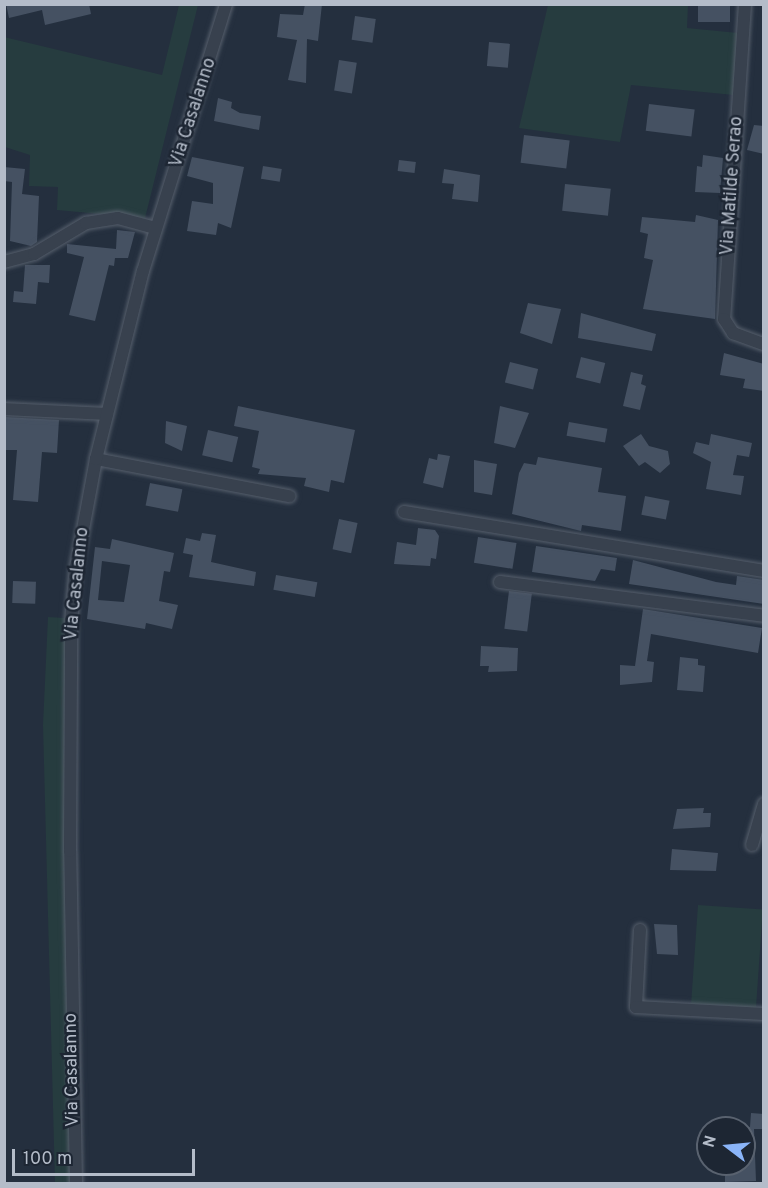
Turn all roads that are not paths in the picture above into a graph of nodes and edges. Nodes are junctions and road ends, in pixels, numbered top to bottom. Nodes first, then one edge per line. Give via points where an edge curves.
1 (226, 4) edge
2 (745, 4) edge
3 (156, 228) junction
4 (4, 262) edge
5 (764, 344) edge
6 (4, 409) edge
7 (107, 414) junction
8 (96, 459) junction
9 (289, 496) dead end
10 (404, 512) dead end
11 (764, 571) edge
12 (500, 582) dead end
13 (764, 616) edge
14 (764, 804) edge
15 (752, 845) dead end
16 (640, 930) dead end
17 (764, 1014) edge
18 (76, 1184) edge

1 - 3 street, Via Casalanno
2 - 5 street, Via Matilde Serao via 724,319 733,333
3 - 4 street via 118,218 86,223 34,254
3 - 7 street, Via Casalanno
6 - 7 street
7 - 8 street, Via Casalanno
8 - 9 street
8 - 18 street, Via Casalanno via 71,622
10 - 11 street
12 - 13 street
14 - 15 street
16 - 17 street via 636,1006

